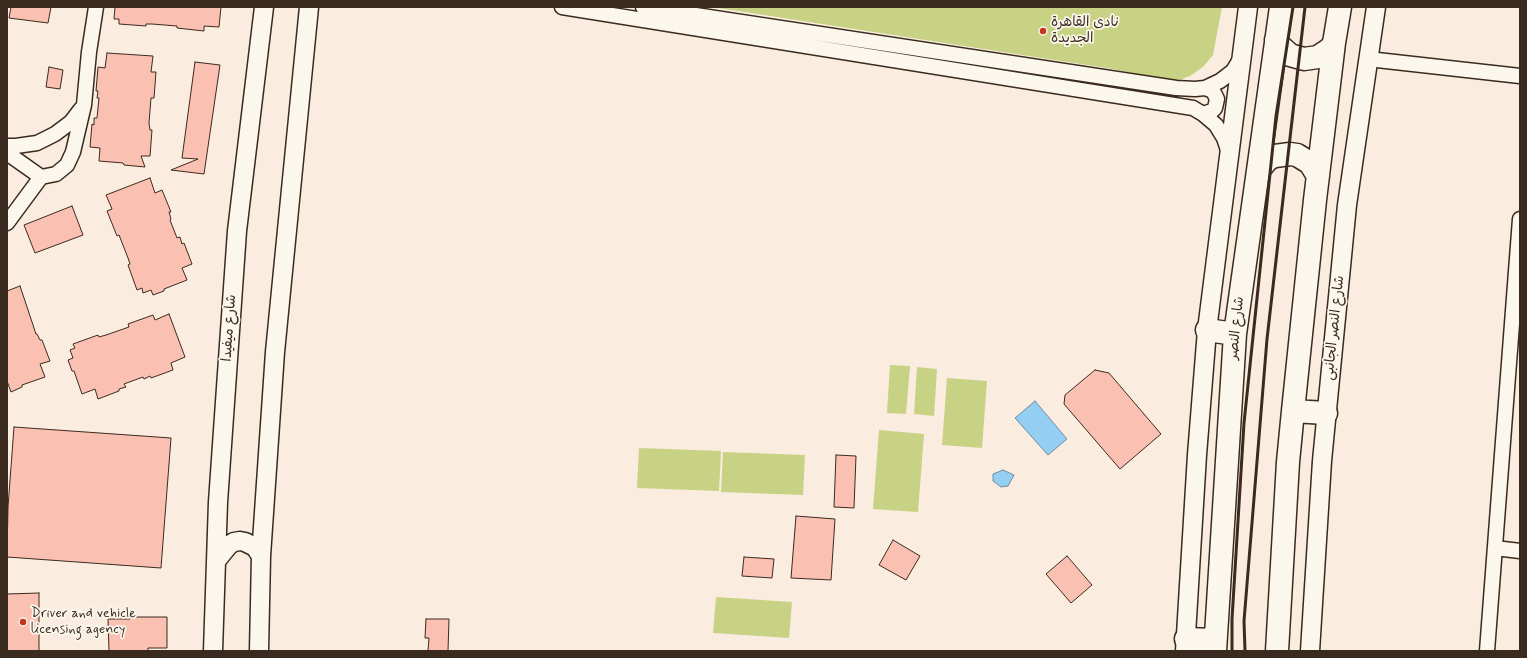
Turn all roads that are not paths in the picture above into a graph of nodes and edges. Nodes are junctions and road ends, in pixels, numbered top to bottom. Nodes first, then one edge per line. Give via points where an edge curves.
1 (96, 7) edge
2 (264, 7) edge
3 (308, 7) edge
4 (562, 7) edge
5 (643, 7) edge
6 (1248, 7) edge
7 (1281, 7) edge
8 (1340, 7) edge
9 (1376, 7) edge
10 (1276, 40) junction
11 (1334, 43) junction
12 (1242, 57) junction
13 (1368, 58) junction
14 (1520, 76) edge
15 (1205, 88) junction
16 (84, 105) junction
17 (1204, 114) junction
18 (7, 146) edge
19 (7, 153) edge
20 (1229, 153) junction
21 (1258, 171) junction
22 (1318, 176) junction
23 (41, 177) junction
24 (1520, 219) edge
25 (7, 223) edge
26 (1512, 312) junction
27 (1207, 330) junction
28 (1235, 334) junction
29 (1520, 338) edge
30 (1293, 411) junction
31 (1326, 413) junction
32 (1495, 548) junction
33 (1520, 551) edge
34 (261, 556) junction
35 (216, 561) junction
36 (1186, 645) edge
37 (1215, 646) edge
38 (213, 651) edge
39 (259, 651) edge
40 (1277, 651) edge
41 (1310, 651) edge
42 (1487, 651) edge

1 - 16 street
2 - 35 street, شارع ميفيدا via 237,231
3 - 34 street via 275,352
4 - 17 street via 1193,108
5 - 15 street via 1176,88
6 - 12 street
7 - 10 main road, شارع النصر
8 - 11 main road
9 - 13 street, شارع النصر الجانبى
10 - 11 main road via 1290,55 1304,59 1318,57
10 - 21 main road, شارع النصر
11 - 22 main road
12 - 15 street via 1233,71
12 - 20 street
13 - 14 street
13 - 31 street, شارع النصر الجانبى via 1347,205
15 - 17 street via 1209,88 1216,95 1217,104 1212,111
16 - 18 street via 71,122 55,134 37,143
16 - 23 street via 73,152 67,165 56,174
17 - 20 street via 1216,125
19 - 23 street
20 - 27 street
21 - 22 main road via 1268,159 1290,154 1310,163
21 - 28 main road, شارع النصر
22 - 30 main road
23 - 25 street
24 - 26 street
26 - 29 street
26 - 32 street
27 - 28 main road
27 - 36 street
28 - 37 main road, شارع النصر
30 - 31 main road
30 - 40 main road
31 - 41 street, شارع النصر الجانبى
32 - 33 street
32 - 42 street
34 - 35 street via 250,544 240,541 229,545
34 - 39 street
35 - 38 street, شارع ميفيدا
36 - 37 main road

